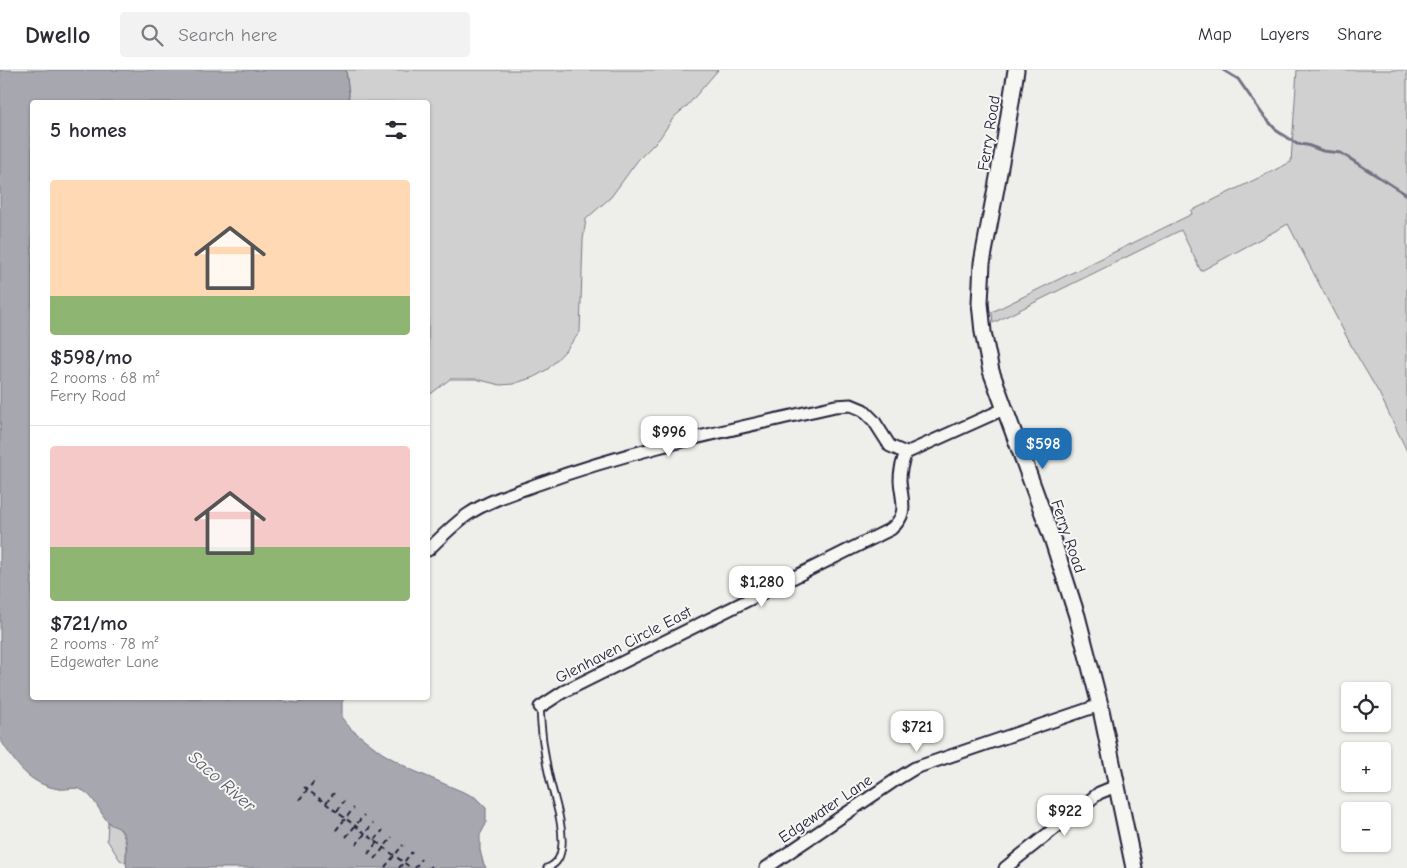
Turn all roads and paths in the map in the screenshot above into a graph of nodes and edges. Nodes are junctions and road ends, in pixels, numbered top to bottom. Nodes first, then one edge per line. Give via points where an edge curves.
1 (1016, 70) edge
2 (1004, 409) junction
3 (906, 453) junction
4 (430, 548) edge
5 (1100, 705) junction
6 (540, 707) joint
7 (316, 779) dead end
8 (1116, 786) junction
9 (306, 788) junction
10 (334, 793) dead end
11 (299, 800) dead end
12 (344, 801) dead end
13 (326, 803) junction
14 (354, 808) dead end
15 (336, 811) junction
16 (364, 815) dead end
17 (346, 818) junction
18 (373, 823) dead end
19 (356, 826) junction
20 (336, 830) dead end
21 (383, 830) dead end
22 (365, 833) junction
23 (346, 837) dead end
24 (392, 837) dead end
25 (376, 841) junction
26 (402, 844) dead end
27 (356, 845) dead end
28 (384, 848) junction
29 (412, 852) dead end
30 (368, 854) dead end
31 (394, 855) junction
32 (375, 859) dead end
33 (421, 859) dead end
34 (559, 860) junction
35 (404, 862) junction
36 (385, 867) edge
37 (399, 868) edge
38 (411, 868) edge
39 (415, 868) edge
40 (546, 868) edge
41 (556, 868) edge
42 (766, 868) edge
43 (1005, 868) edge
44 (1134, 868) edge

1 - 2 main road, Ferry Road via 980,288 985,346
2 - 3 street
2 - 5 main road, Ferry Road via 1066,581
3 - 4 street via 890,446 874,420 863,410 851,405 835,406 616,457 570,472 474,511
3 - 6 street, Glenhaven Circle East via 900,470 903,512 891,529 563,692
5 - 8 main road, Ferry Road
5 - 42 street, Edgewater Lane via 915,768
6 - 34 lane via 548,769 562,831
7 - 9 path
8 - 43 street via 1099,793
8 - 44 main road, Ferry Road
9 - 11 path
9 - 13 path
10 - 13 path
12 - 15 path
13 - 15 path
14 - 17 path
15 - 17 path
16 - 19 path
17 - 19 path
17 - 20 path
18 - 22 path
19 - 22 path
19 - 23 path
21 - 25 path
22 - 25 path
22 - 27 path
24 - 28 path
25 - 28 path
25 - 30 path
26 - 31 path
28 - 31 path
28 - 32 path
29 - 35 path
31 - 35 path
31 - 36 path
33 - 39 path
34 - 40 lane
34 - 41 lane
35 - 37 path
35 - 38 path

